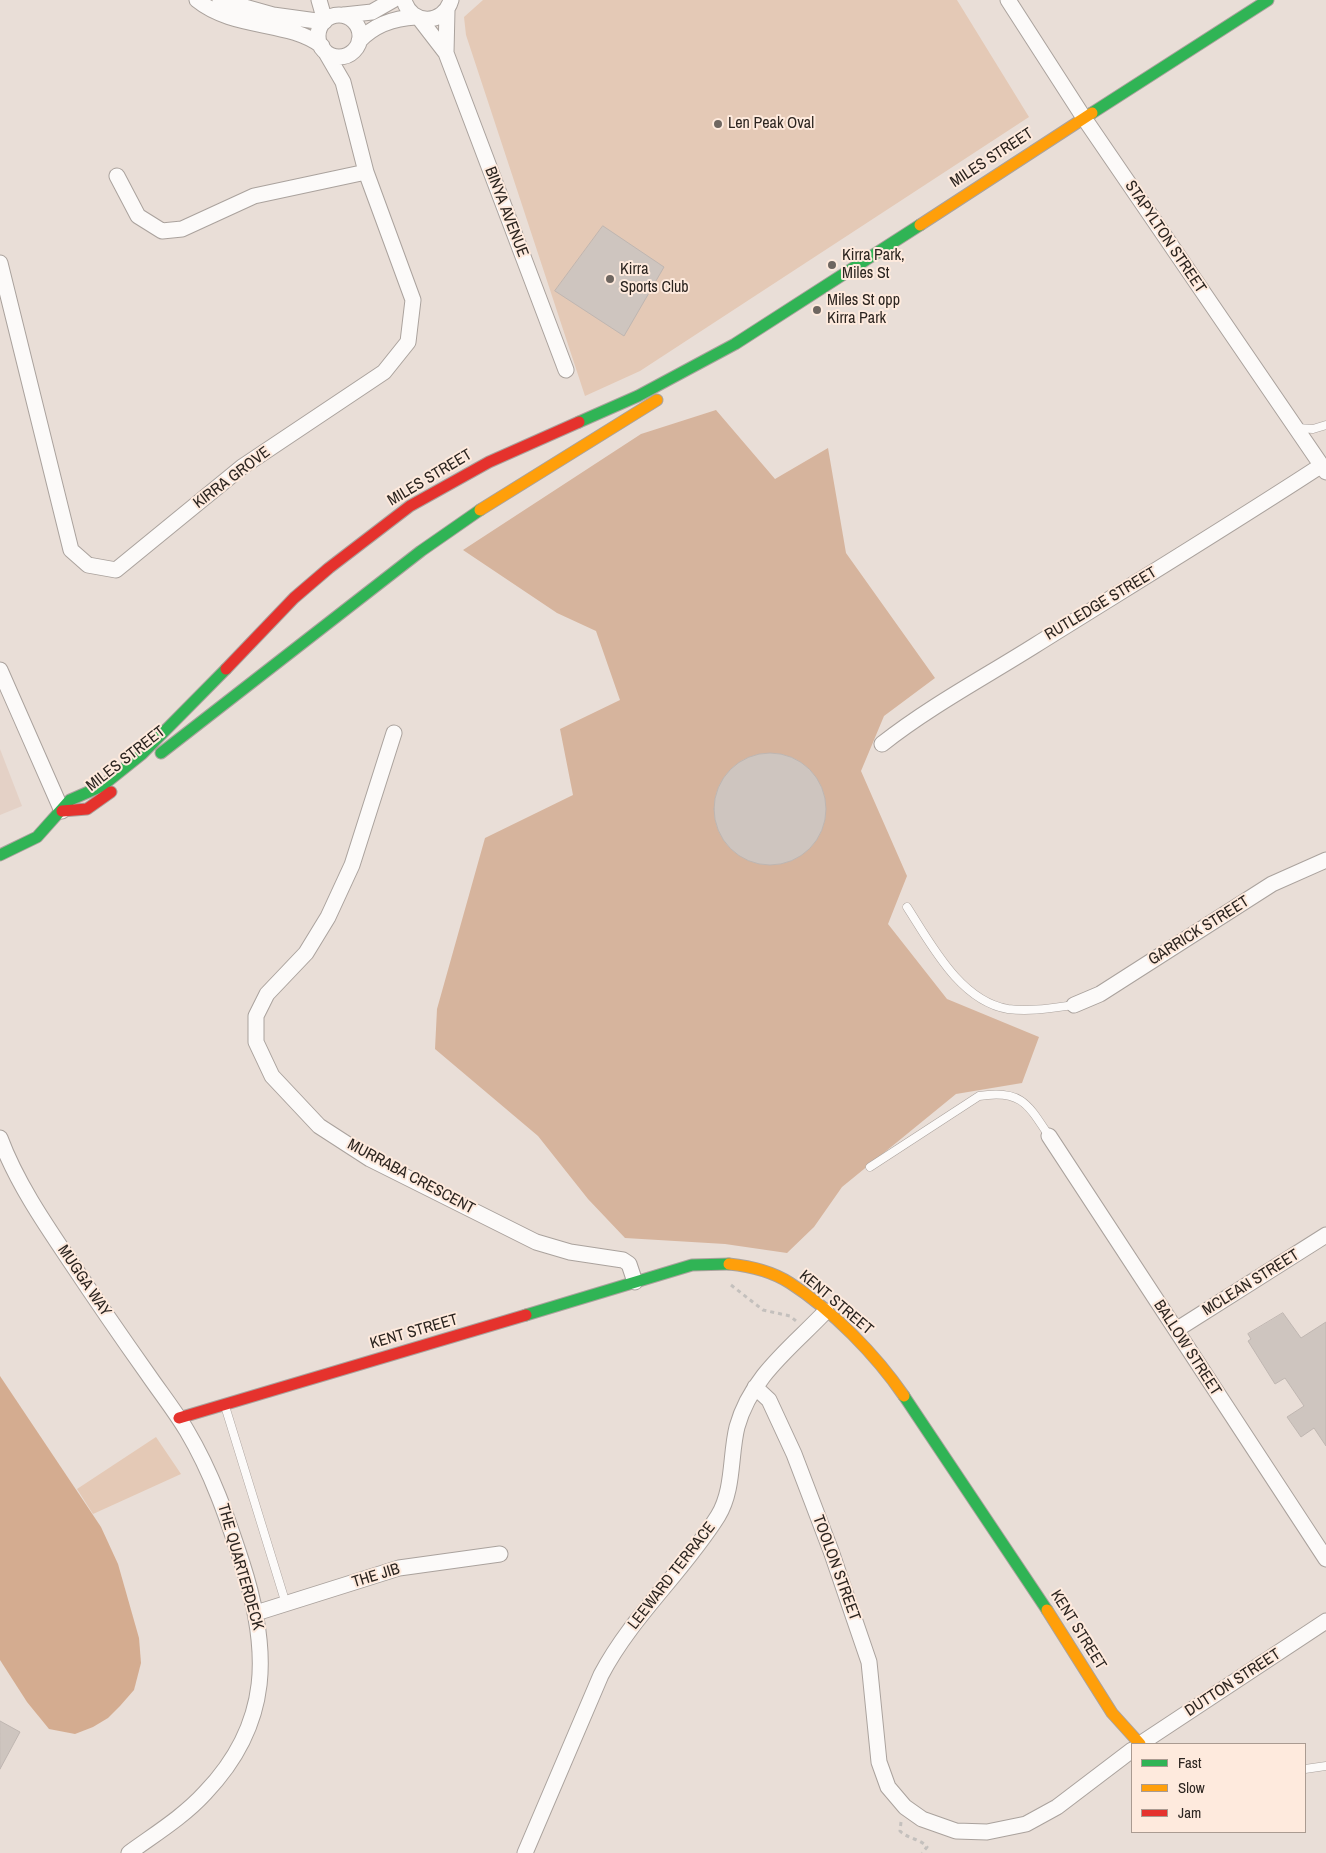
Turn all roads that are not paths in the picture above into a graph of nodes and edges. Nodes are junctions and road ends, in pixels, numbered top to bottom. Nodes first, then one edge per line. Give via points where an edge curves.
1 (198, 0) edge
2 (220, 0) edge
3 (319, 0) edge
4 (324, 0) edge
5 (393, 0) edge
6 (404, 0) edge
7 (1008, 0) edge
8 (1268, 0) edge
9 (451, 4) edge
10 (341, 15) junction
11 (418, 18) junction
12 (324, 22) junction
13 (358, 44) junction
14 (323, 48) junction
15 (446, 53) junction
16 (343, 82) junction
17 (1084, 118) junction
18 (366, 172) junction
19 (117, 176) dead end
20 (0, 263) edge
21 (734, 344) junction
22 (566, 370) dead end
23 (1326, 426) edge
24 (1296, 428) junction
25 (1323, 464) edge
26 (0, 670) edge
27 (394, 733) dead end
28 (882, 744) dead end
29 (62, 811) junction
30 (0, 855) edge
31 (1326, 860) edge
32 (907, 907) dead end
33 (1074, 1005) joint
34 (1049, 1136) joint
35 (0, 1138) edge
36 (870, 1167) dead end
37 (1326, 1235) edge
38 (634, 1282) junction
39 (826, 1311) junction
40 (1176, 1330) junction
41 (755, 1387) junction
42 (225, 1406) junction
43 (179, 1418) junction
44 (500, 1554) dead end
45 (1326, 1559) edge
46 (286, 1604) junction
47 (256, 1613) junction
48 (1326, 1621) edge
49 (1139, 1743) edge
50 (1142, 1743) edge
51 (1131, 1751) edge
52 (1326, 1766) edge
53 (1306, 1769) edge
54 (129, 1853) edge
55 (525, 1853) edge

1 - 14 street via 208,8 245,22 303,35
2 - 12 street via 273,15
3 - 12 street
4 - 10 street
5 - 10 street via 376,11
6 - 11 street, BINYA AVENUE
7 - 17 street, STAPYLTON STREET
8 - 17 street, MILES STREET
9 - 11 street via 434,19
9 - 15 street, BINYA AVENUE
10 - 12 street
10 - 13 street via 352,19 358,27
11 - 13 street via 392,20 374,29
11 - 15 street, BINYA AVENUE
12 - 14 street via 319,32
13 - 14 street via 349,54 339,57
13 - 16 street
14 - 16 street, KIRRA GROVE
15 - 22 street, BINYA AVENUE
16 - 18 street, KIRRA GROVE
17 - 21 street, MILES STREET
17 - 24 street, STAPYLTON STREET
18 - 19 street via 254,196 182,228 162,231 138,216
18 - 20 street, KIRRA GROVE via 413,300 408,342 384,372 242,467 116,570 88,565 71,550
21 - 29 street, MILES STREET via 678,386 510,489 421,551 94,805 83,810
21 - 29 street, MILES STREET via 638,396 450,482 410,506 294,598 149,748 102,786 72,798
23 - 24 lane
24 - 25 street, STAPYLTON STREET
25 - 28 street, RUTLEDGE STREET via 899,730
26 - 29 street
27 - 38 street, MURRABA CRESCENT via 352,865 328,917 306,953 267,994 256,1016 256,1042 272,1076 319,1126 370,1159 536,1242 570,1252 623,1260 629,1264
29 - 30 street via 38,837
31 - 33 street, GARRICK STREET via 1272,884 1100,994
32 - 33 lane via 953,972 984,1000 1010,1009 1035,1010
34 - 36 lane via 1032,1112 1014,1097 997,1093 979,1096
34 - 40 street, BALLOW STREET
35 - 43 street, MUGGA WAY via 41,1218
37 - 40 street, MCLEAN STREET
38 - 39 street, KENT STREET via 692,1265 742,1265 790,1283
38 - 42 street, KENT STREET
39 - 41 street, LEEWARD TERRACE via 775,1360
39 - 49 street, KENT STREET via 897,1383 1112,1713
40 - 45 street, BALLOW STREET
41 - 51 street, TOOLON STREET via 769,1400 794,1454 869,1662 878,1762 888,1787 909,1809 922,1819 956,1831 987,1832 1026,1824 1057,1807
41 - 55 street, LEEWARD TERRACE via 736,1430 730,1478 720,1514 614,1650
42 - 43 street, KENT STREET
42 - 46 lane
43 - 47 street, THE QUARTERDECK via 218,1494
44 - 46 street, THE JIB via 406,1567
46 - 47 street, THE JIB
47 - 54 street, THE QUARTERDECK via 262,1665 259,1688 251,1720 238,1750 204,1794
48 - 50 street, DUTTON STREET
52 - 53 lane

